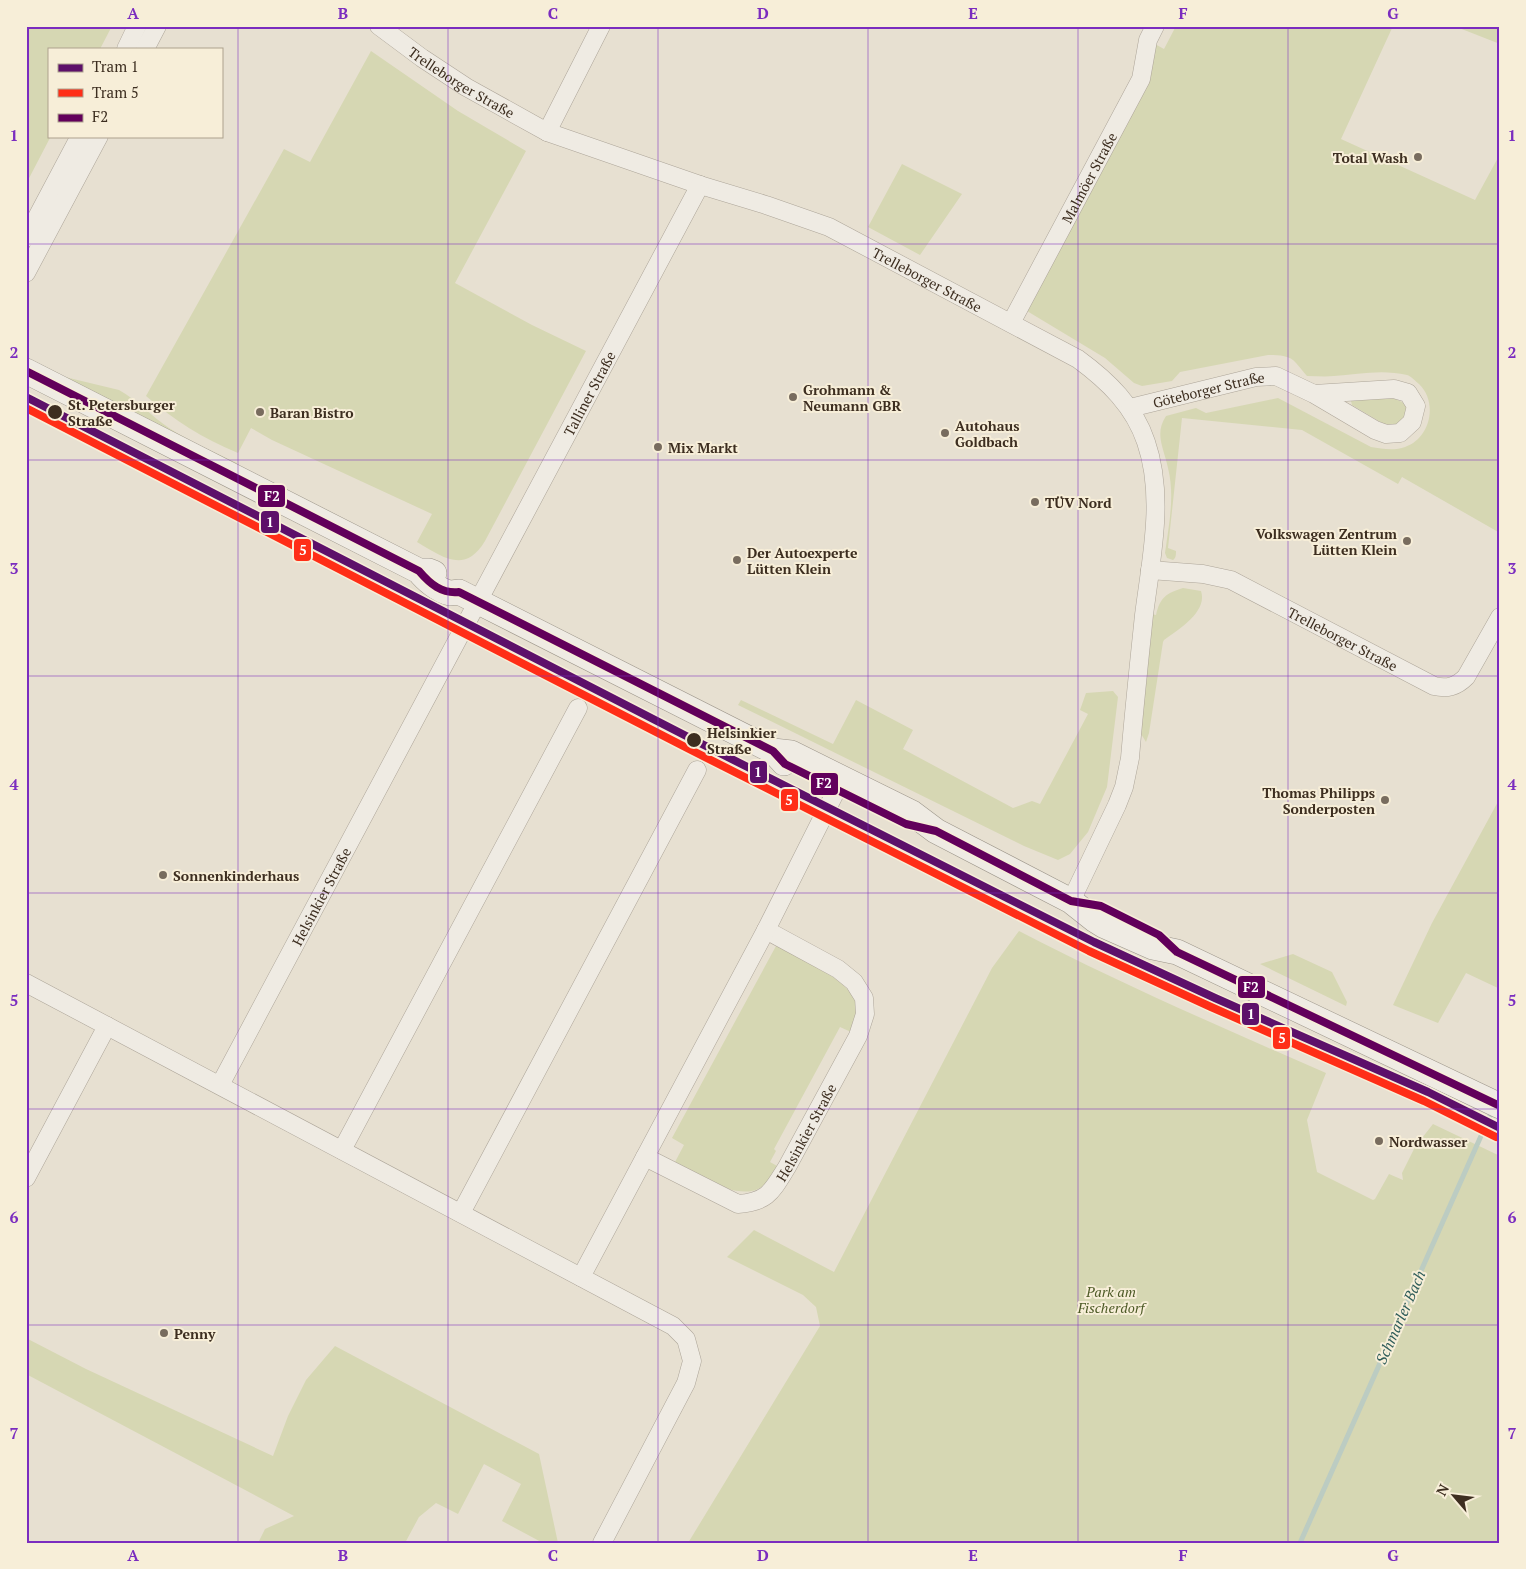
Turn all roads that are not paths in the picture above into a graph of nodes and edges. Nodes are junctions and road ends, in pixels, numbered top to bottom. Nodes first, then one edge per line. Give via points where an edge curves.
1 (137, 26) edge
2 (157, 26) edge
3 (379, 26) edge
4 (602, 26) edge
5 (1155, 26) edge
6 (126, 48) edge
7 (146, 48) edge
8 (547, 132) junction
9 (87, 140) edge
10 (700, 185) junction
11 (26, 238) edge
12 (26, 272) edge
13 (1011, 323) junction
14 (26, 371) edge
15 (1314, 394) junction
16 (1130, 408) junction
17 (1150, 570) junction
18 (468, 597) junction
19 (1500, 617) edge
20 (578, 708) dead end
21 (698, 770) dead end
22 (839, 784) junction
23 (1072, 901) junction
24 (766, 930) junction
25 (26, 983) edge
26 (107, 1026) junction
27 (220, 1086) junction
28 (1490, 1101) edge
29 (342, 1150) junction
30 (645, 1157) junction
31 (26, 1178) edge
32 (460, 1213) junction
33 (581, 1277) junction
34 (602, 1543) edge

1 - 6 street
2 - 7 street
3 - 8 street, Trelleborger Straße via 466,87
4 - 8 street
5 - 13 street, Malmöer Straße via 1148,40 1141,79
8 - 10 street, Trelleborger Straße
9 - 11 street
9 - 12 street
10 - 13 street, Trelleborger Straße via 829,227
10 - 18 street, Talliner Straße
13 - 16 street, Trelleborger Straße via 1078,359 1114,389
14 - 18 main road via 419,571 430,571 455,585
15 - 15 street, Göteborger Straße via 1386,434 1400,433 1412,422 1416,406 1408,393 1394,389
15 - 16 street, Göteborger Straße via 1276,376 1256,377
16 - 17 street, Trelleborger Straße via 1147,443 1155,492
17 - 19 street, Trelleborger Straße via 1232,580 1441,688 1458,685 1466,677
17 - 23 street, Trelleborger Straße via 1130,758 1124,787
18 - 22 main road via 773,751 785,764
18 - 27 street, Helsinkier Straße
20 - 29 street
21 - 32 street
22 - 23 main road via 906,824 936,831
22 - 24 street
23 - 28 main road via 1111,911 1159,935 1177,952
24 - 30 street
24 - 30 street, Helsinkier Straße via 838,969 854,982 864,998 866,1014 858,1036 787,1167 764,1198 738,1204
25 - 26 street
26 - 27 street
26 - 31 street
27 - 29 street
29 - 32 street
30 - 33 street
32 - 33 street
33 - 34 street via 673,1326 686,1339 692,1361 686,1383

